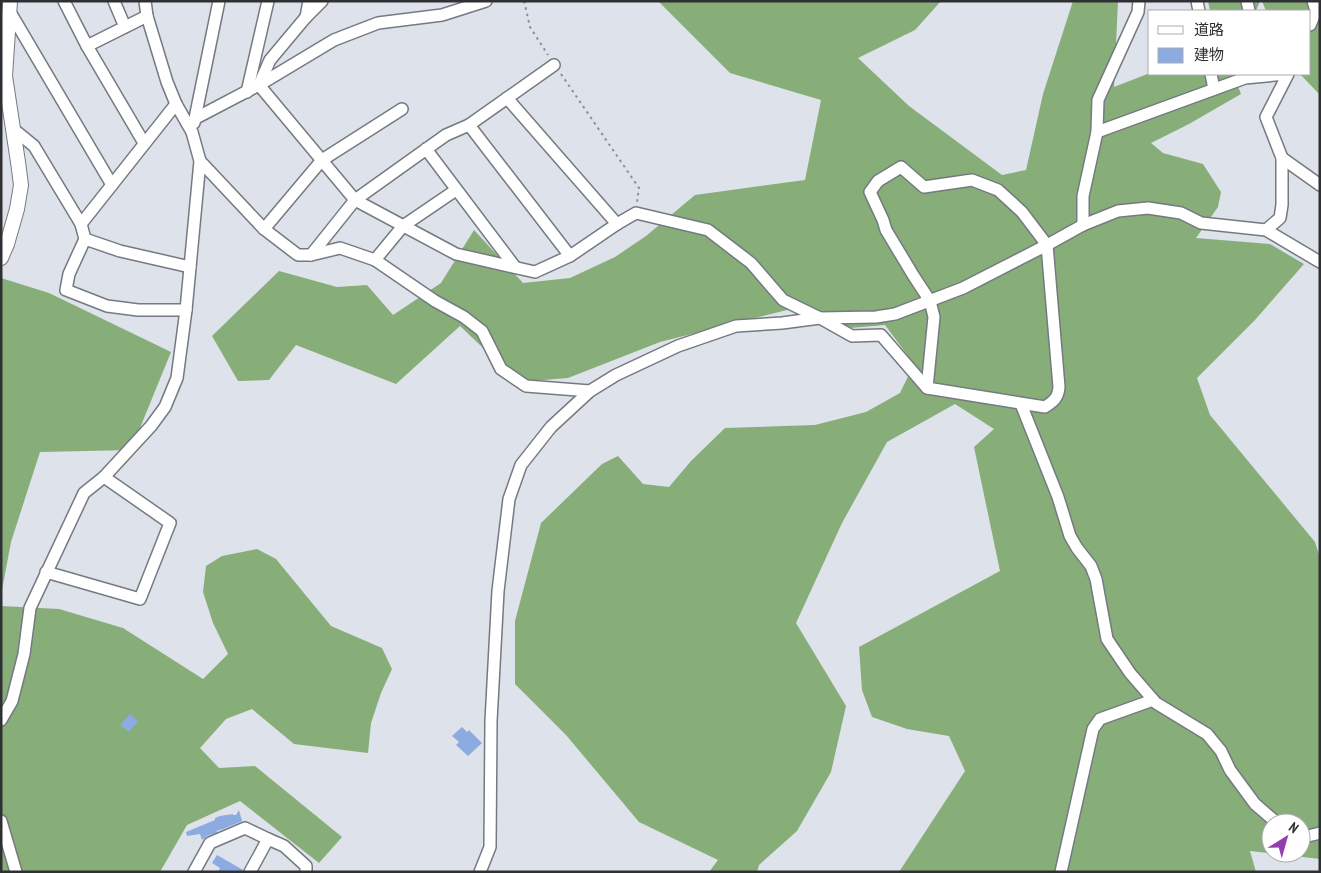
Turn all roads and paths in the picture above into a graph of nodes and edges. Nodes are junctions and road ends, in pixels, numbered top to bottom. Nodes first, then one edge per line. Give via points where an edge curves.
1 (64, 1) edge
2 (114, 1) edge
3 (145, 1) edge
4 (219, 1) edge
5 (268, 1) edge
6 (309, 1) edge
7 (322, 1) edge
8 (486, 1) edge
9 (524, 1) edge
10 (1139, 1) edge
11 (1313, 1) edge
12 (10, 7) edge
13 (147, 16) junction
14 (306, 17) junction
15 (1311, 23) edge
16 (125, 26) junction
17 (87, 46) junction
18 (554, 65) junction
19 (1211, 75) edge
20 (1262, 75) edge
21 (1287, 75) edge
22 (3, 76) edge
23 (260, 85) junction
24 (1214, 89) junction
25 (247, 92) junction
26 (507, 98) junction
27 (176, 104) junction
28 (402, 109) dead end
29 (196, 118) junction
30 (469, 124) junction
31 (12, 128) junction
32 (192, 132) junction
33 (1096, 132) junction
34 (144, 143) junction
35 (426, 149) junction
36 (1282, 158) junction
37 (322, 160) junction
38 (200, 161) junction
39 (112, 185) junction
40 (1320, 185) edge
41 (456, 190) junction
42 (355, 200) junction
43 (636, 213) junction
44 (81, 224) junction
45 (617, 224) junction
46 (1083, 225) junction
47 (403, 226) junction
48 (264, 229) junction
49 (1266, 230) junction
50 (85, 238) junction
51 (1047, 245) junction
52 (311, 255) junction
53 (570, 256) junction
54 (1, 258) edge
55 (375, 260) junction
56 (1320, 262) edge
57 (190, 267) junction
58 (515, 268) junction
59 (930, 301) junction
60 (186, 310) junction
61 (820, 318) junction
62 (927, 388) junction
63 (590, 391) junction
64 (1021, 404) junction
65 (104, 477) junction
66 (46, 572) junction
67 (1153, 700) junction
68 (1, 720) edge
69 (1265, 813) edge
70 (1, 822) edge
71 (268, 839) junction
72 (16, 872) edge
73 (194, 872) edge
74 (250, 872) edge
75 (306, 872) edge
76 (480, 872) edge
77 (1061, 872) edge

1 - 17 street
2 - 16 street
3 - 13 street
4 - 29 street
5 - 25 street
6 - 14 street
7 - 14 street
8 - 23 street via 442,15 378,23 334,40
9 - 18 path via 530,27
10 - 33 street via 1138,12 1098,100
11 - 15 street via 1316,11
12 - 22 street
12 - 39 street
13 - 16 street
13 - 27 street
14 - 23 street via 270,60
16 - 17 street
17 - 34 street
18 - 26 street
18 - 43 path via 639,188
19 - 24 street
20 - 24 street
21 - 36 street via 1266,117
22 - 31 street
23 - 25 street
23 - 37 street
24 - 33 street
25 - 29 street
26 - 30 street
26 - 45 street
27 - 32 street
27 - 34 street
28 - 37 street
29 - 32 street
30 - 35 street
30 - 53 street
31 - 44 street via 34,146
31 - 54 street via 21,185
32 - 38 street
33 - 46 street via 1083,196
34 - 39 street
35 - 41 street
35 - 42 street
36 - 40 street
36 - 49 street via 1280,218
37 - 42 street
37 - 48 street
38 - 48 street
38 - 57 street
39 - 44 street
41 - 47 street
41 - 58 street
42 - 47 street
42 - 52 street
43 - 45 street
43 - 61 street via 708,230 751,263 782,300
44 - 50 street
45 - 53 street
46 - 49 street via 1118,211 1148,208 1181,213 1201,223
46 - 51 street
47 - 55 street
47 - 58 street via 456,254
48 - 52 street via 298,255
49 - 56 street
50 - 57 street via 120,251
50 - 60 street via 69,274 66,290 108,306
51 - 59 street via 963,288
51 - 59 street via 1022,212 998,190 972,180 924,187 901,167 878,181 870,192 886,230
51 - 64 street via 1058,394 1045,407
52 - 55 street via 340,248
53 - 58 street via 535,272
55 - 63 street via 482,331 501,369 526,386
57 - 60 street
59 - 61 street via 895,314 876,317
59 - 62 street via 934,317
60 - 65 street via 177,378 164,407
61 - 62 street via 852,336 881,334
61 - 63 street via 736,326 678,346
62 - 64 street
63 - 76 street via 551,427 521,465 509,499 498,590 491,721 490,847
64 - 67 street via 1070,536 1096,579 1107,639
65 - 66 street via 84,493
65 - 66 street via 170,523 140,599
66 - 68 street via 30,608 17,682
67 - 69 street via 1207,734 1255,804
67 - 77 street via 1100,719 1093,729
70 - 72 street
71 - 73 street via 245,828 210,843
71 - 74 street
71 - 75 street via 284,846 306,866

